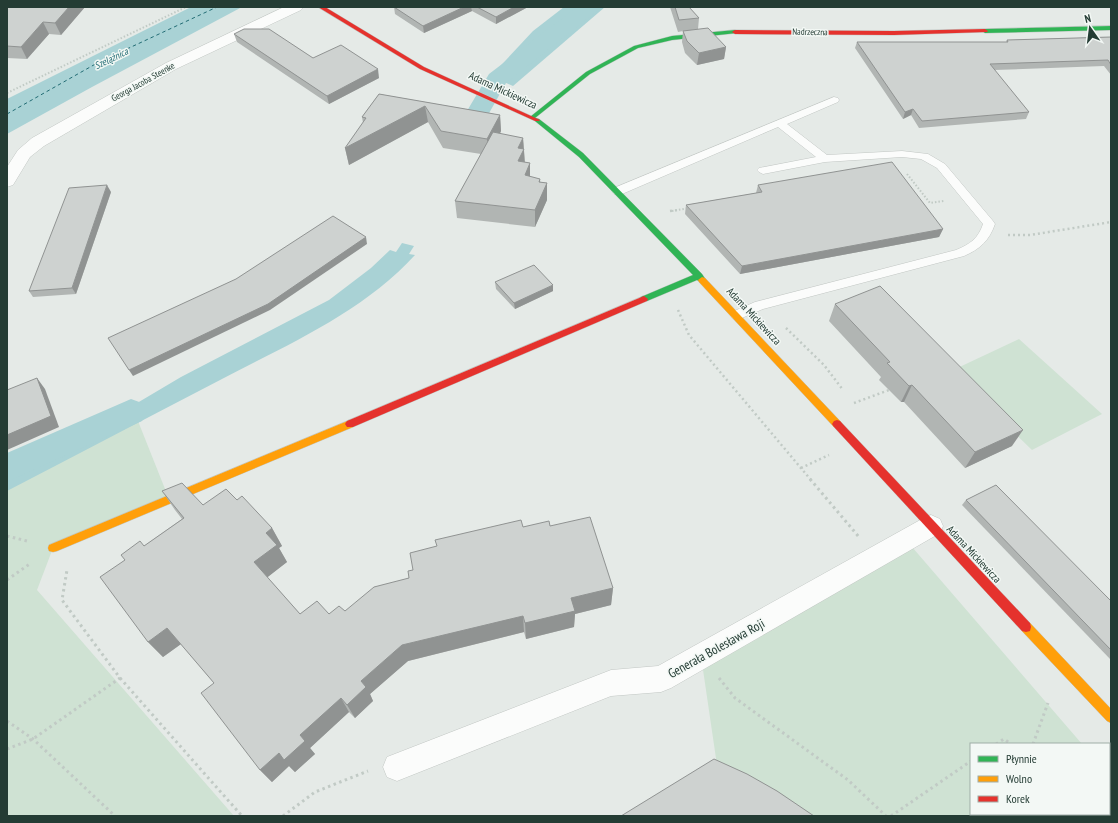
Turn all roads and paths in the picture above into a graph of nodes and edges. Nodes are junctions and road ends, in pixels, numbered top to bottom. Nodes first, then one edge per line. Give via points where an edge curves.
1 (186, 7) edge
2 (296, 7) edge
3 (321, 7) edge
4 (1111, 28) edge
5 (7, 93) edge
6 (834, 100) dead end
7 (533, 116) junction
8 (779, 123) junction
9 (825, 159) junction
10 (763, 170) dead end
11 (905, 171) dead end
12 (7, 181) edge
13 (618, 192) junction
14 (949, 200) dead end
15 (693, 208) edge
16 (670, 212) dead end
17 (1111, 222) edge
18 (986, 236) junction
19 (699, 276) junction
20 (675, 303) dead end
21 (737, 315) junction
22 (889, 390) dead end
23 (852, 404) dead end
24 (829, 455) dead end
25 (801, 468) junction
26 (931, 526) junction
27 (53, 548) dead end
28 (876, 557) junction
29 (68, 563) dead end
30 (702, 656) junction
31 (120, 678) junction
32 (1048, 703) dead end
33 (1111, 717) edge
34 (7, 721) edge
35 (33, 739) junction
36 (998, 743) edge
37 (1010, 743) edge
38 (1033, 743) edge
39 (7, 749) edge
40 (970, 762) edge
41 (397, 767) joint
42 (116, 816) edge
43 (242, 816) edge
44 (283, 816) edge
45 (886, 816) edge
46 (891, 816) edge

1 - 5 path
2 - 12 street, Georga Jacoba Steenke via 171,66 38,142 24,154
3 - 7 street, Adama Mickiewicza via 422,68
4 - 7 street, Nadrzeczna via 894,33 729,32 672,38 636,47 588,73
6 - 8 lane
7 - 13 street, Adama Mickiewicza via 582,155
8 - 9 lane
8 - 13 lane
9 - 10 lane
9 - 18 lane via 902,154 924,156 941,166 989,224
11 - 14 path via 930,203
13 - 19 street, Adama Mickiewicza
15 - 16 path
17 - 18 path via 1030,235
18 - 21 lane via 974,246 960,252 759,305
19 - 21 street, Adama Mickiewicza
19 - 27 street
20 - 25 path via 689,335
21 - 26 street, Adama Mickiewicza
22 - 23 path
24 - 25 path
25 - 28 path
26 - 28 street, Generała Bolesława Roji
26 - 33 street, Adama Mickiewicza
28 - 30 street, Generała Bolesława Roji
29 - 31 path via 62,600
30 - 41 street, Generała Bolesława Roji via 660,679 611,683
30 - 45 path via 735,698 848,780
31 - 35 path
31 - 43 path
32 - 38 path
34 - 35 path
35 - 39 path
35 - 42 path
36 - 37 path via 1004,739
40 - 46 path
41 - 44 path via 368,771 315,792

